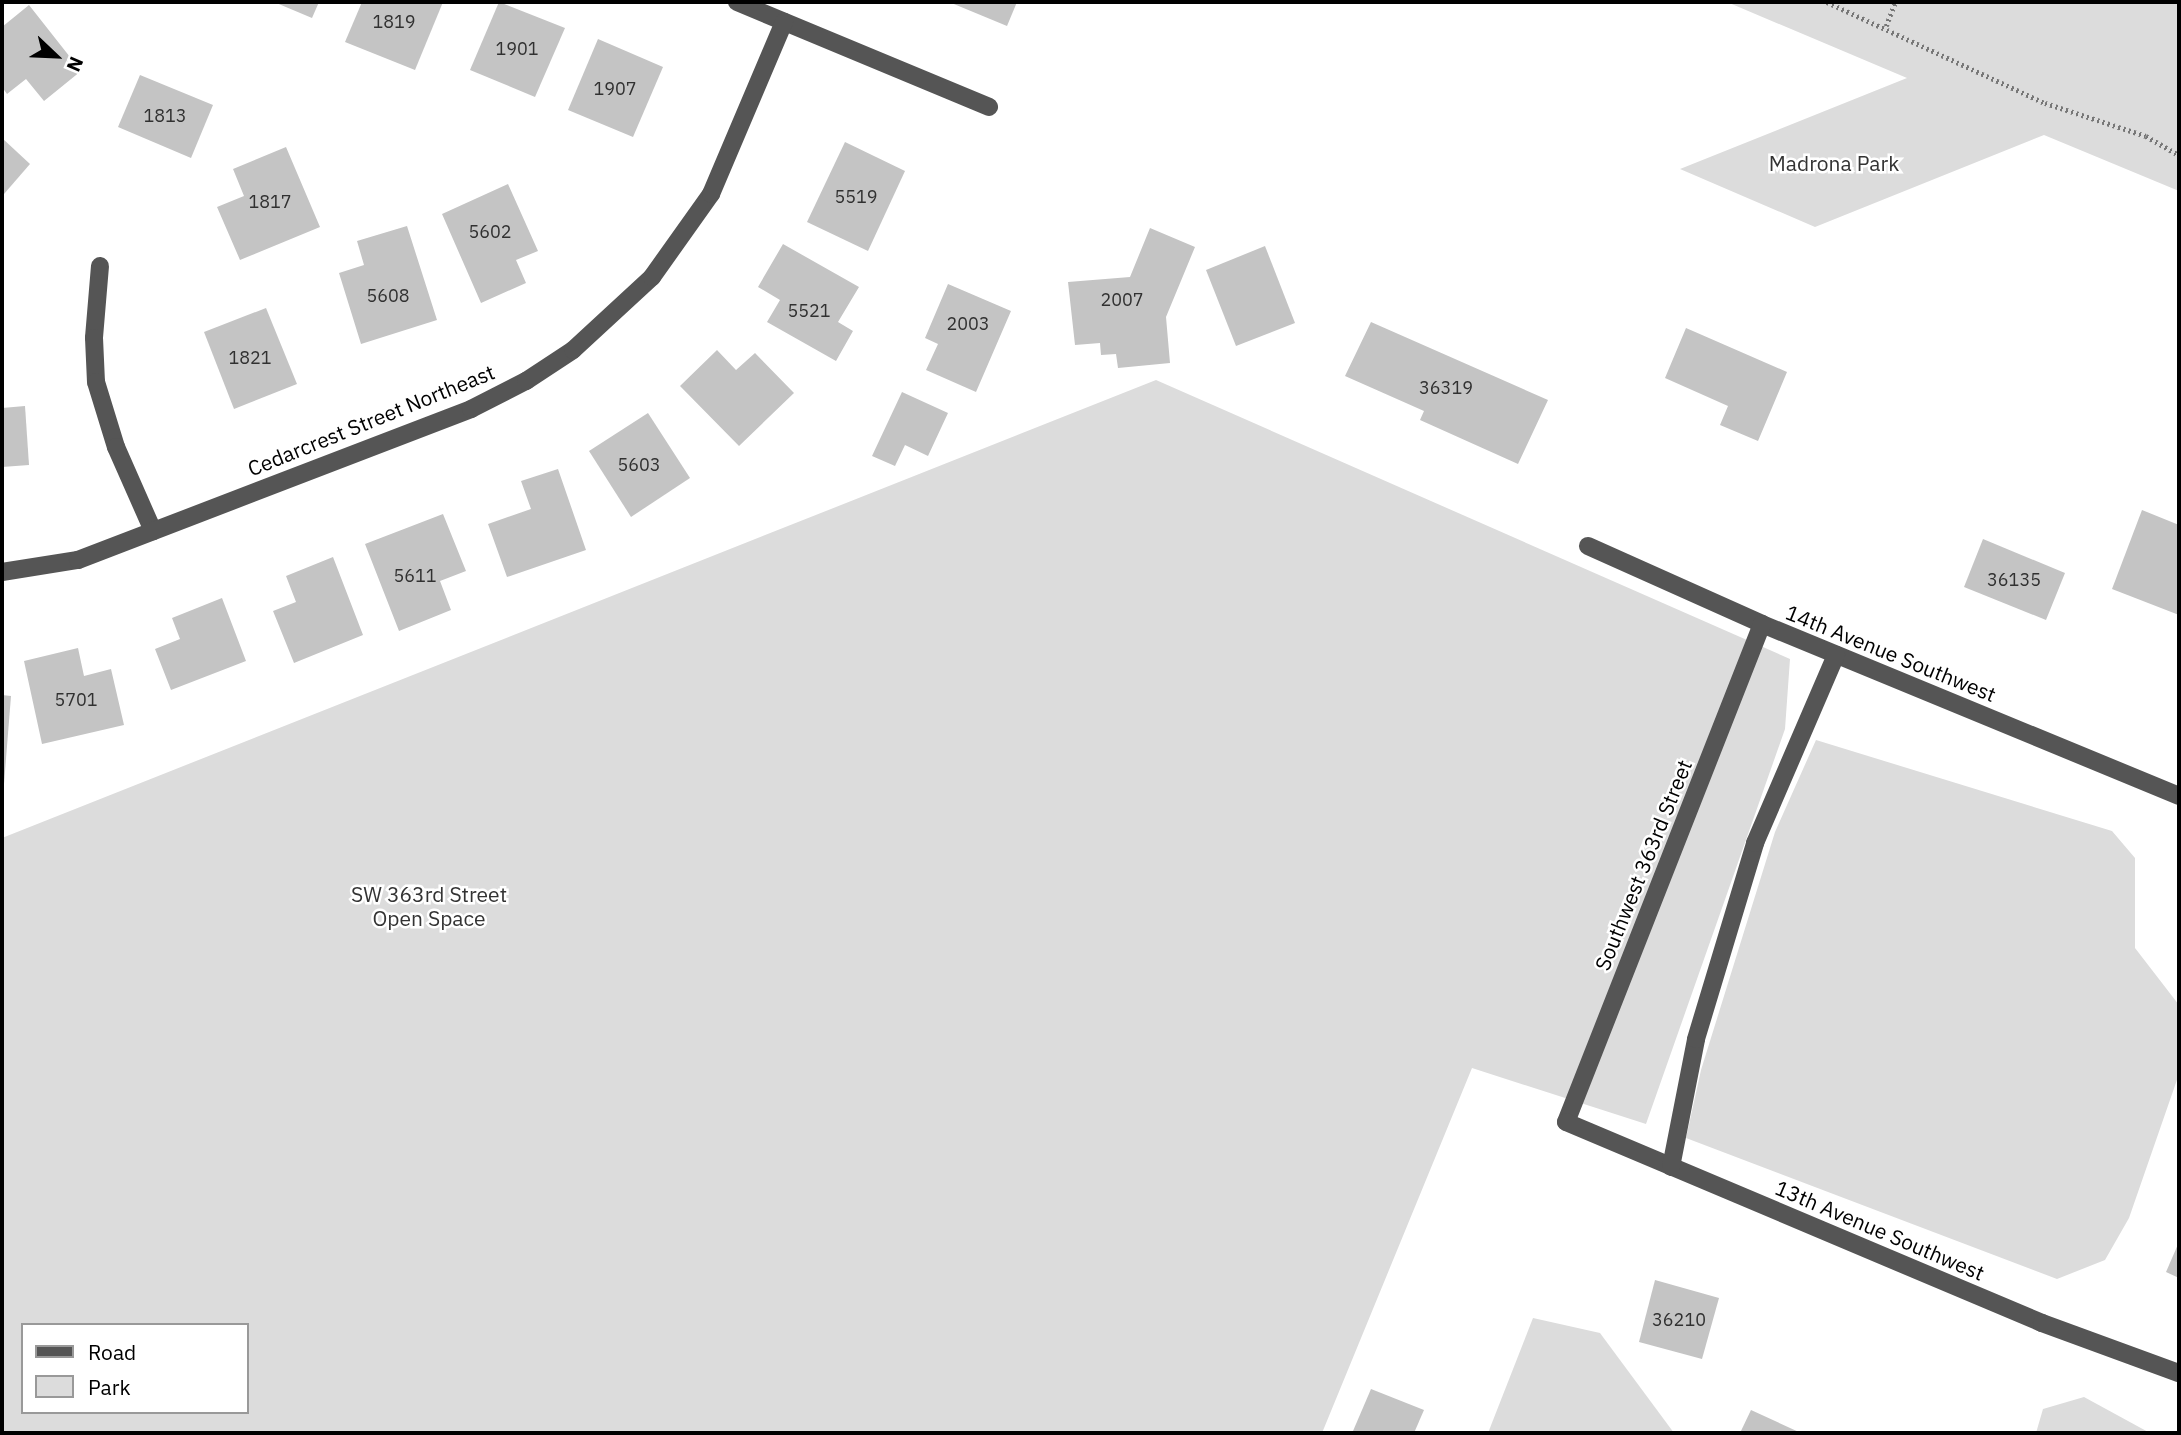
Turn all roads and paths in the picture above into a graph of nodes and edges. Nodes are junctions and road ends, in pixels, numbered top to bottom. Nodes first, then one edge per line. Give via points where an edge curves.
1 (737, 2) edge
2 (1827, 2) edge
3 (1895, 2) edge
4 (784, 22) junction
5 (1886, 26) junction
6 (989, 107) dead end
7 (2179, 155) edge
8 (100, 265) dead end
9 (153, 531) junction
10 (1588, 546) dead end
11 (2, 572) edge
12 (1762, 624) junction
13 (1836, 655) junction
14 (2179, 796) edge
15 (1566, 1122) joint
16 (1671, 1167) junction
17 (2179, 1373) edge

1 - 4 street
2 - 5 path
3 - 5 path
4 - 6 street
4 - 9 street, Cedarcrest Street Northeast via 711,194 652,277 573,350 471,409
5 - 7 path via 1914,45 2045,103 2146,136
8 - 9 street via 94,338 96,382 116,447
9 - 11 street, Cedarcrest Street Northeast via 78,561
10 - 12 street, 14th Avenue Southwest
12 - 13 street, 14th Avenue Southwest
12 - 15 street, Southwest 363rd Street
13 - 14 street, 14th Avenue Southwest
13 - 16 street via 1755,843 1696,1039
15 - 16 street, 13th Avenue Southwest
16 - 17 street, 13th Avenue Southwest via 2042,1323

